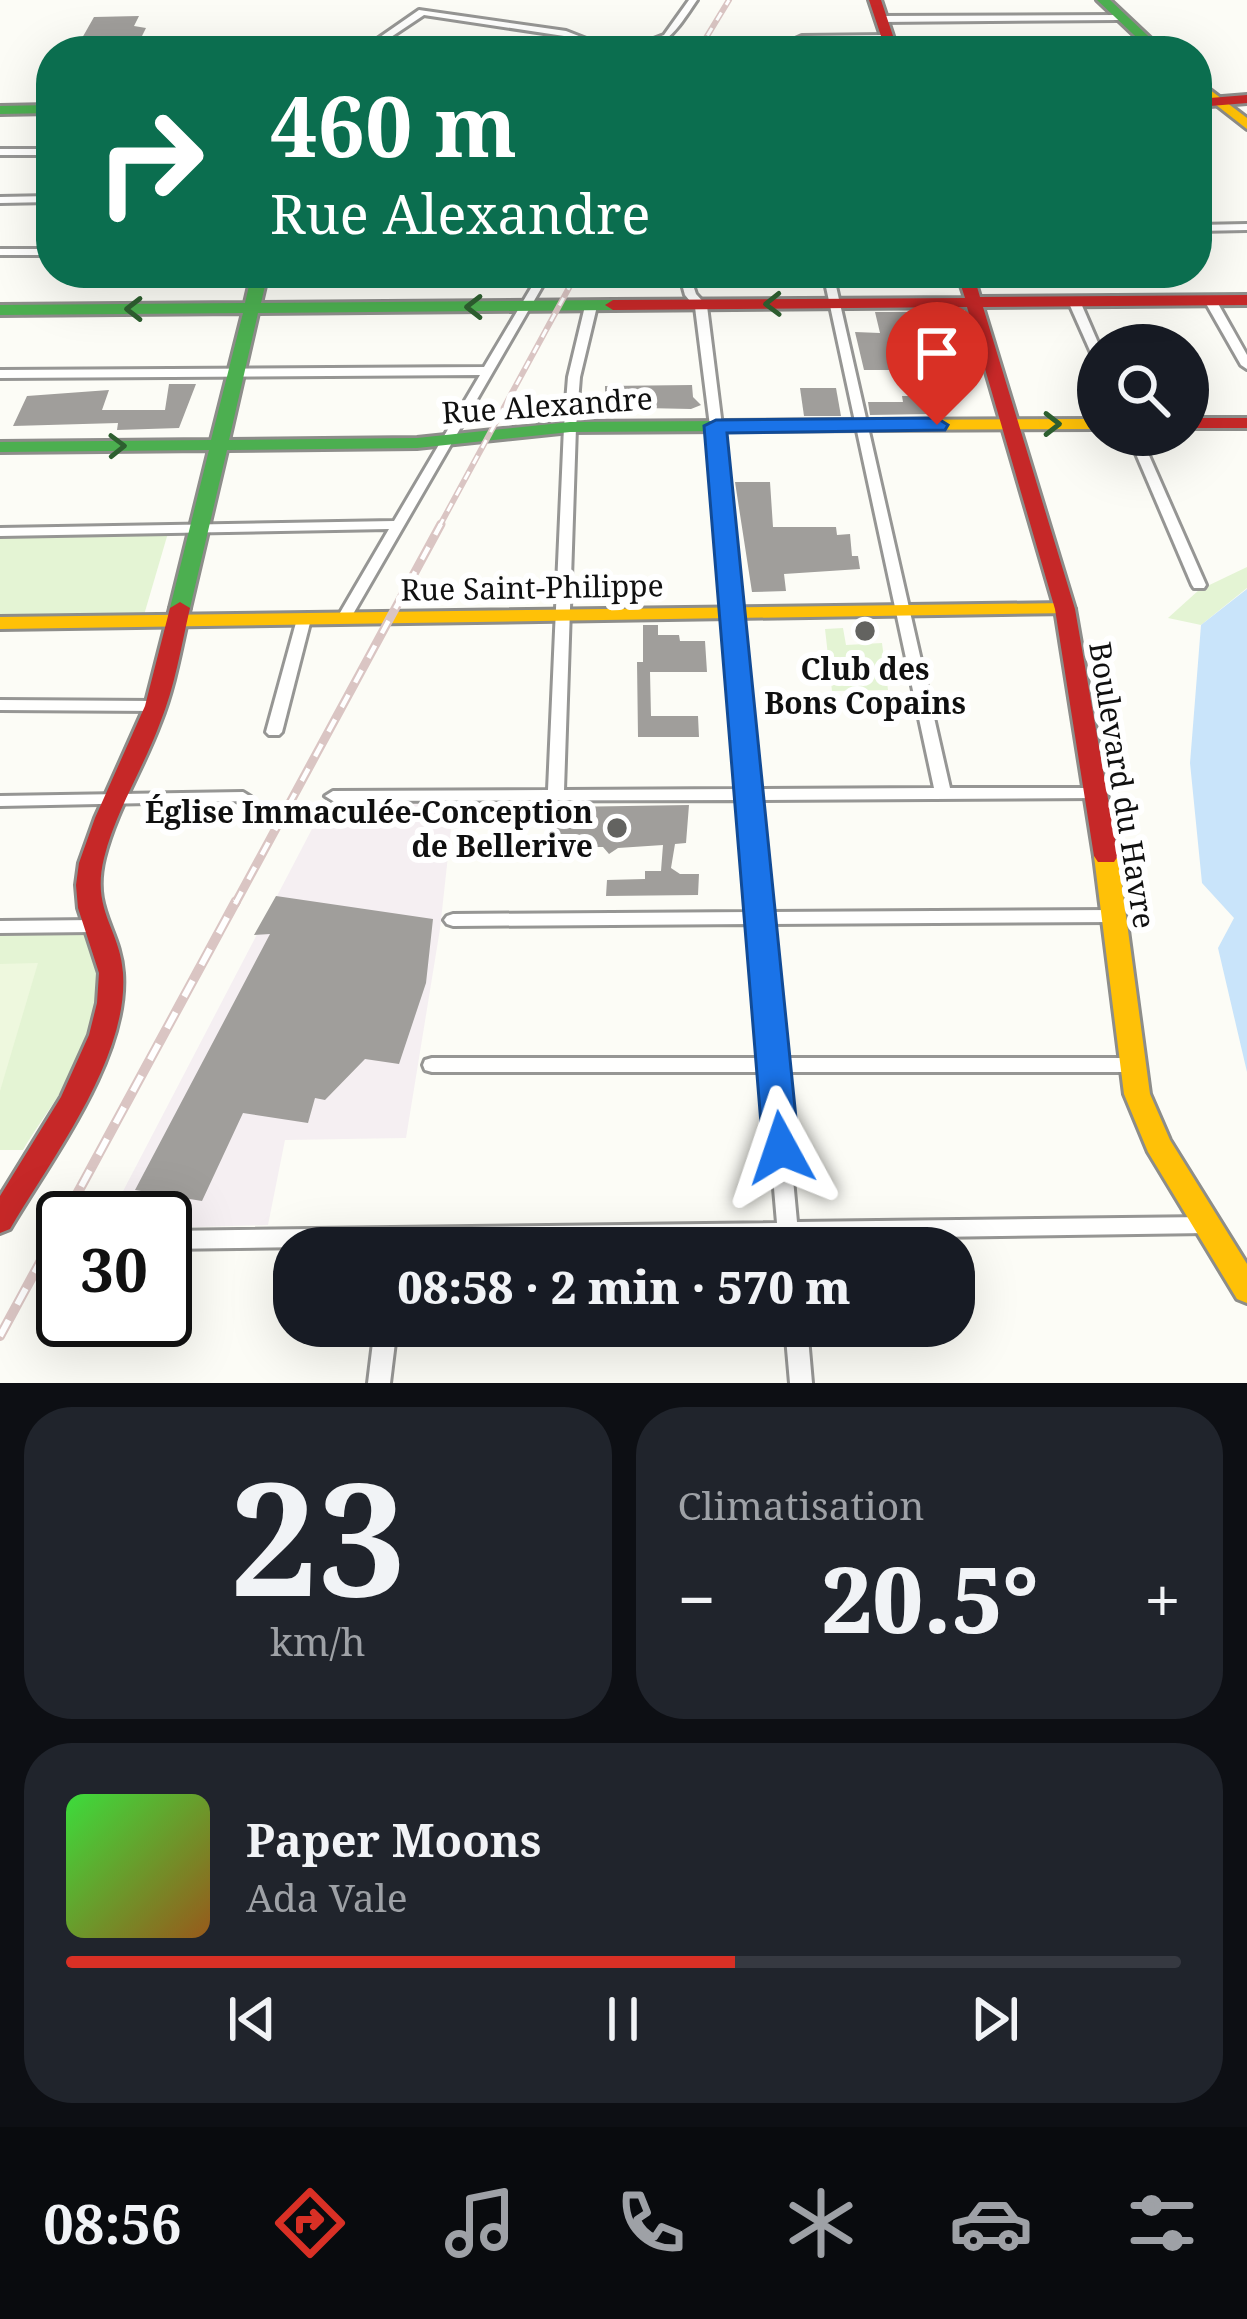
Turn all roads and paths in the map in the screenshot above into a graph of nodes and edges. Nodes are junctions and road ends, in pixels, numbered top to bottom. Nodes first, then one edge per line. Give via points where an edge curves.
1 (693, 0) edge
2 (1110, 8) edge
3 (884, 27) edge
4 (386, 36) edge
5 (572, 36) edge
6 (668, 36) edge
7 (822, 36) edge
8 (1141, 36) edge
9 (1212, 95) edge
10 (1247, 96) edge
11 (1212, 101) edge
12 (36, 109) edge
13 (0, 110) edge
14 (1247, 125) edge
15 (0, 152) edge
16 (36, 152) edge
17 (36, 199) edge
18 (0, 200) edge
19 (1212, 227) edge
20 (1247, 227) edge
21 (0, 252) edge
22 (36, 252) edge
23 (256, 288) edge
24 (537, 288) edge
25 (689, 288) edge
26 (832, 288) edge
27 (970, 288) edge
28 (1210, 300) junction
29 (1247, 300) edge
30 (1074, 301) junction
31 (974, 302) junction
32 (835, 303) junction
33 (699, 304) junction
34 (591, 306) junction
35 (527, 307) junction
36 (251, 308) junction
37 (0, 310) edge
38 (1084, 324) edge
39 (1247, 365) edge
40 (488, 370) junction
41 (235, 372) junction
42 (0, 374) edge
43 (1209, 423) edge
44 (1247, 423) edge
45 (1010, 424) junction
46 (1077, 424) edge
47 (864, 425) junction
48 (716, 426) junction
49 (570, 427) junction
50 (448, 441) junction
51 (216, 444) junction
52 (0, 447) edge
53 (1143, 456) edge
54 (398, 525) junction
55 (195, 530) junction
56 (0, 532) edge
57 (1198, 585) dead end
58 (1065, 609) junction
59 (905, 611) junction
60 (733, 613) junction
61 (564, 615) junction
62 (344, 618) junction
63 (304, 619) junction
64 (179, 620) junction
65 (0, 623) edge
66 (0, 705) edge
67 (156, 706) junction
68 (274, 732) dead end
69 (1096, 793) junction
70 (943, 794) junction
71 (556, 795) junction
72 (750, 795) junction
73 (242, 796) dead end
74 (333, 796) dead end
75 (119, 798) junction
76 (0, 800) edge
77 (1114, 916) junction
78 (762, 919) junction
79 (453, 920) dead end
80 (94, 926) junction
81 (0, 928) edge
82 (432, 1065) dead end
83 (774, 1065) junction
84 (1134, 1065) junction
85 (0, 1221) edge
86 (1207, 1225) junction
87 (788, 1227) edge
88 (975, 1233) edge
89 (192, 1240) edge
90 (273, 1241) edge
91 (1247, 1290) edge
92 (383, 1347) edge
93 (798, 1347) edge
94 (379, 1383) edge
95 (801, 1383) edge

1 - 6 street
2 - 3 street
2 - 8 street
3 - 7 street
4 - 5 street via 422,12
9 - 10 street
11 - 14 street
12 - 13 street
15 - 16 street
17 - 18 street
19 - 20 street
21 - 22 street
23 - 36 street
24 - 35 street
25 - 33 street
26 - 32 street
27 - 31 street, Boulevard du Havre
28 - 29 street
28 - 30 street
28 - 39 street
30 - 31 street
30 - 38 street
31 - 32 street
31 - 45 street, Boulevard du Havre
32 -> 33 street
32 - 47 street
33 - 34 street
33 - 48 street
34 - 35 street
34 - 49 street
35 -> 36 street
35 - 40 street
36 -> 37 street
36 - 41 street
40 - 41 street
40 - 50 street
41 - 42 street
41 - 51 street
43 - 44 street
45 -> 46 street, Rue Alexandre
45 - 47 street, Rue Alexandre
45 - 58 street, Boulevard du Havre
47 - 48 street, Rue Alexandre
47 - 59 street
48 - 49 street, Rue Alexandre
48 - 60 street
49 - 50 street, Rue Alexandre
49 - 61 street
50 - 51 street, Rue Alexandre
50 - 54 street
52 -> 51 street, Rue Alexandre
51 - 55 street
53 - 57 street
54 - 55 street
54 - 62 street
55 - 56 street
55 - 64 street
58 - 59 street, Rue Saint-Philippe
58 - 69 street, Boulevard du Havre
59 - 60 street, Rue Saint-Philippe
59 - 70 street
60 - 61 street, Rue Saint-Philippe
60 - 72 street
61 - 62 street, Rue Saint-Philippe
61 - 71 street
62 - 63 street, Rue Saint-Philippe
63 - 64 street, Rue Saint-Philippe
63 - 68 street
64 - 65 street, Rue Saint-Philippe
64 - 67 street
66 - 67 street
67 - 75 street
69 - 70 street
69 - 77 street, Boulevard du Havre
70 - 72 street
71 - 72 street
71 - 74 street
72 - 78 street
73 - 75 street
75 - 76 street
75 - 80 street via 88,884
77 - 78 street
77 - 84 street, Boulevard du Havre
78 - 79 street
78 - 83 street
80 - 81 street
80 - 85 street via 111,970 109,1013 82,1078
82 - 83 street
83 - 84 street
83 - 87 street
84 - 86 street, Boulevard du Havre via 1159,1144
86 - 88 street
86 - 91 street, Boulevard du Havre
89 - 90 street
92 - 94 street
93 - 95 street

